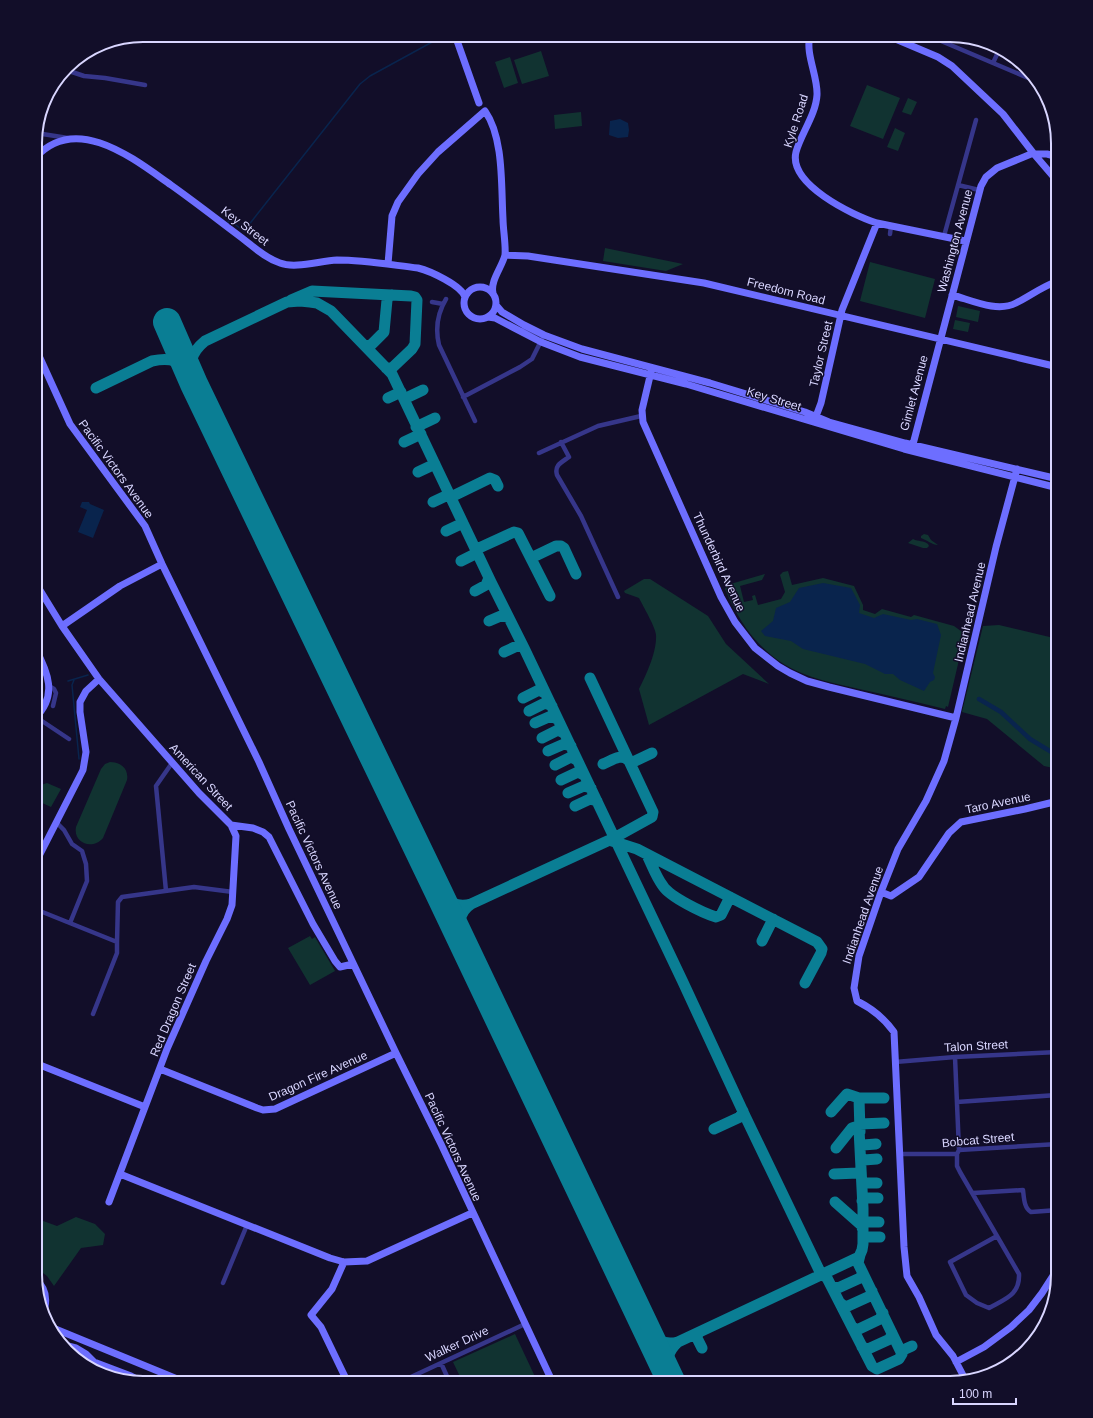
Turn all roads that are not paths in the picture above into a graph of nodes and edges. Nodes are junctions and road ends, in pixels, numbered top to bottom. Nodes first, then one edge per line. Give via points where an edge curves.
1 (457, 42) edge
2 (809, 42) edge
3 (903, 42) edge
4 (944, 42) edge
5 (997, 54) edge
6 (993, 63) junction
7 (71, 72) edge
8 (1027, 78) edge
9 (145, 85) dead end
10 (479, 103) joint
11 (485, 111) junction
12 (976, 120) dead end
13 (42, 134) edge
14 (70, 138) junction
15 (42, 152) edge
16 (1034, 154) junction
17 (1051, 156) edge
18 (1051, 174) edge
19 (958, 185) junction
20 (979, 190) junction
21 (877, 223) junction
22 (891, 226) junction
23 (890, 234) dead end
24 (944, 236) junction
25 (966, 241) junction
26 (505, 255) junction
27 (388, 264) junction
28 (493, 284) junction
29 (1051, 285) edge
30 (485, 287) junction
31 (465, 293) junction
32 (493, 293) junction
33 (952, 295) junction
34 (432, 302) dead end
35 (496, 306) junction
36 (841, 316) junction
37 (488, 317) junction
38 (544, 335) junction
39 (940, 340) junction
40 (541, 342) junction
41 (42, 362) edge
42 (1051, 366) edge
43 (652, 368) junction
44 (650, 375) junction
45 (463, 396) junction
46 (642, 416) junction
47 (815, 419) junction
48 (475, 421) dead end
49 (562, 442) junction
50 (912, 448) junction
51 (539, 453) dead end
52 (1016, 473) junction
53 (1051, 478) edge
54 (1051, 486) edge
55 (162, 564) junction
56 (42, 593) edge
57 (618, 597) dead end
58 (62, 626) junction
59 (42, 667) edge
60 (42, 669) edge
61 (44, 672) junction
62 (99, 679) junction
63 (49, 686) junction
64 (42, 699) edge
65 (54, 706) dead end
66 (42, 711) edge
67 (956, 718) junction
68 (42, 720) edge
69 (69, 739) dead end
70 (172, 763) junction
71 (1051, 803) edge
72 (57, 823) junction
73 (232, 826) junction
74 (42, 851) edge
75 (166, 891) junction
76 (233, 892) junction
77 (881, 892) junction
78 (42, 912) edge
79 (70, 923) junction
80 (117, 942) junction
81 (353, 964) junction
82 (93, 1014) dead end
83 (1051, 1052) edge
84 (396, 1053) junction
85 (956, 1057) junction
86 (895, 1062) junction
87 (42, 1066) edge
88 (160, 1069) junction
89 (1051, 1097) edge
90 (958, 1102) junction
91 (145, 1107) junction
92 (1051, 1145) edge
93 (958, 1152) junction
94 (900, 1154) junction
95 (120, 1174) junction
96 (973, 1193) junction
97 (109, 1202) dead end
98 (1051, 1211) edge
99 (472, 1213) junction
100 (247, 1225) junction
101 (997, 1236) junction
102 (344, 1262) junction
103 (1051, 1279) edge
104 (223, 1282) dead end
105 (43, 1288) edge
106 (45, 1302) edge
107 (525, 1324) junction
108 (59, 1330) edge
109 (72, 1347) edge
110 (94, 1362) joint
111 (956, 1362) junction
112 (441, 1363) junction
113 (120, 1373) edge
114 (963, 1375) edge
115 (170, 1376) edge
116 (345, 1376) edge
117 (413, 1376) edge
118 (447, 1376) edge
119 (550, 1376) edge

1 - 10 street
2 - 21 street, Kyle Road via 817,94 816,103 796,152 796,166 800,173 831,202
3 - 16 street via 947,62 1003,114
4 - 6 street
5 - 6 street
6 - 8 street
7 - 9 street
10 - 11 street
11 - 26 street via 494,126 500,163
11 - 27 street via 433,157 398,202 392,216
12 - 19 street
13 - 14 street
14 - 15 street, Key Street via 59,140
14 - 27 street, Key Street via 107,145 129,156 265,255 280,263 293,265 338,260
16 - 17 street, Washington Avenue
16 - 18 street
16 - 20 street, Washington Avenue via 997,168 986,177
19 - 20 street
19 - 24 street
20 - 25 street, Washington Avenue
21 - 22 street, Kyle Road
21 - 36 street, Taylor Street
22 - 23 street
22 - 24 street, Kyle Road
24 - 25 street, Kyle Road
25 - 33 street, Washington Avenue
26 - 28 street
26 - 36 street, Freedom Road via 528,256 704,283
27 - 31 street, Key Street via 427,270
28 - 30 street
28 - 32 street
29 - 33 street via 1005,306 989,305
30 - 31 street via 476,287
30 - 32 street
31 - 37 street via 464,307 469,315 477,319
32 - 35 street
33 - 39 street, Washington Avenue
34 - 45 street via 444,302 438,319 437,336
35 - 37 street
35 - 38 street, Key Street via 502,312
36 - 39 street, Freedom Road
36 - 47 street, Taylor Street
37 - 40 street, Key Street via 495,318
38 - 40 street
38 - 43 street, Key Street via 582,349
39 - 42 street, Freedom Road
39 - 50 street, Gimlet Avenue
40 - 44 street, Key Street via 580,357
40 - 45 street via 532,359
41 - 55 street, Pacific Victors Avenue via 70,424 145,526
43 - 44 street
43 - 47 street, Key Street via 805,412
44 - 46 street
44 - 47 street, Key Street
45 - 48 street
46 - 49 street via 598,426
46 - 67 street, Thunderbird Avenue via 721,597 736,624 755,648 778,666 808,681
47 - 50 street, Key Street
49 - 51 street
49 - 57 street via 569,457 555,470 581,516
50 - 52 street, Key Street
52 - 53 street, Key Street
52 - 54 street, Key Street
52 - 67 street, Indianhead Avenue
55 - 58 street via 120,586
55 - 81 street, Pacific Victors Avenue via 259,762
56 - 58 street, American Street
58 - 62 street, American Street
59 - 61 street
60 - 61 street
61 - 63 street
61 - 64 street
62 - 70 street, American Street
62 - 72 street via 81,700 80,712 86,752 83,770
63 - 65 street via 54,688 56,693
63 - 66 street
67 - 77 street, Indianhead Avenue via 944,761 926,801 898,849
68 - 69 street
70 - 73 street, American Street
70 - 75 street via 156,786
71 - 77 street, Taro Avenue via 961,822 948,833 919,877 891,896
72 - 74 street
72 - 79 street via 72,844 82,852 86,864 87,881
73 - 76 street, Red Dragon Street via 236,836
73 - 81 street, American Street via 253,828 269,837 313,924 335,961 340,967
75 - 76 street via 194,887
75 - 80 street via 122,896 118,902
76 - 88 street, Red Dragon Street via 227,919 206,960
77 - 86 street, Indianhead Avenue via 859,956 854,988 857,1001 873,1009 886,1020 894,1032
78 - 79 street
79 - 80 street
80 - 82 street via 117,953
81 - 84 street, Pacific Victors Avenue
83 - 85 street, Talon Street
84 - 88 street, Dragon Fire Avenue via 269,1110 256,1108
84 - 99 street, Pacific Victors Avenue
85 - 86 street, Talon Street
85 - 90 street
86 - 94 street, Indianhead Avenue
87 - 91 street
88 - 91 street, Red Dragon Street
89 - 90 street
90 - 93 street
91 - 95 street, Red Dragon Street
92 - 93 street, Bobcat Street
93 - 94 street, Bobcat Street
93 - 96 street via 958,1166
94 - 111 street, Indianhead Avenue via 907,1276 936,1335
95 - 97 street, Red Dragon Street
95 - 100 street
96 - 98 street via 1023,1190 1027,1210
96 - 101 street
99 - 102 street via 367,1261
99 - 107 street, Pacific Victors Avenue
100 - 102 street
100 - 104 street
101 - 101 street via 950,1262 966,1295 989,1308 1015,1292 1019,1282 1019,1274
102 - 116 street via 332,1289 311,1315 321,1327
103 - 111 street via 1029,1310 1011,1327
105 - 106 street
107 - 112 street, Walker Drive
107 - 119 street, Pacific Victors Avenue
108 - 115 street
109 - 110 street via 86,1354
110 - 113 street
111 - 114 street, Indianhead Avenue
112 - 117 street, Walker Drive
112 - 118 street

